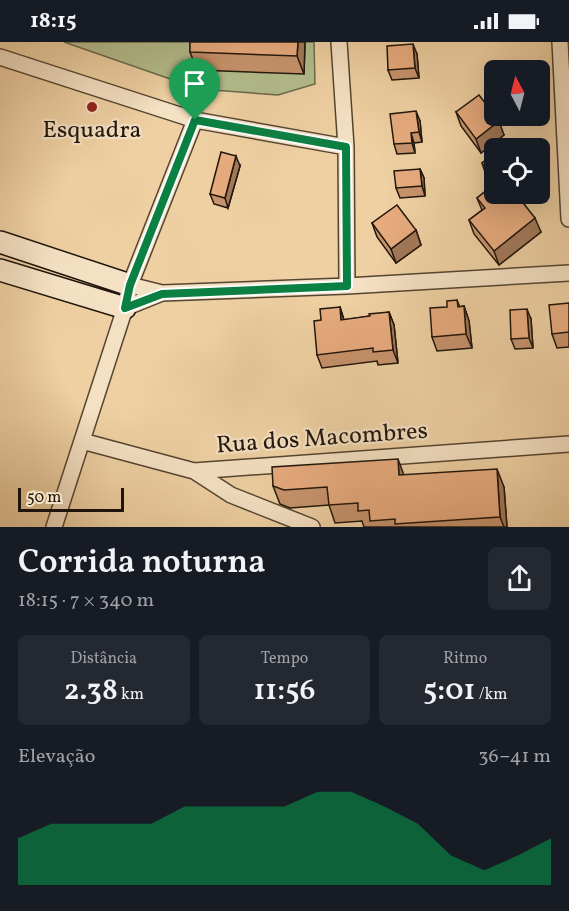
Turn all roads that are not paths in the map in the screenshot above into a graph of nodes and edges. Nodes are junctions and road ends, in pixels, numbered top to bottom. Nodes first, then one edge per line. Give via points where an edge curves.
1 (2, 42) edge
2 (339, 42) edge
3 (560, 42) edge
4 (0, 47) edge
5 (0, 57) edge
6 (565, 65) edge
7 (195, 120) junction
8 (346, 147) junction
9 (569, 219) edge
10 (0, 242) edge
11 (0, 270) edge
12 (569, 273) edge
13 (130, 285) junction
14 (347, 286) junction
15 (162, 294) junction
16 (125, 308) junction
17 (82, 441) junction
18 (569, 444) edge
19 (194, 471) junction
20 (54, 527) edge
21 (312, 527) edge

1 - 4 street
2 - 8 street
3 - 6 street
5 - 7 street
6 - 9 street
7 - 8 street
7 - 13 street
8 - 14 street
10 - 13 main road
11 - 16 main road
12 - 14 street
13 - 15 street
13 - 16 street
14 - 15 street
15 - 16 street
16 - 17 street
17 - 19 street, Rua dos Macombres
17 - 20 street
18 - 19 street, Rua dos Macombres
19 - 21 street via 231,495

